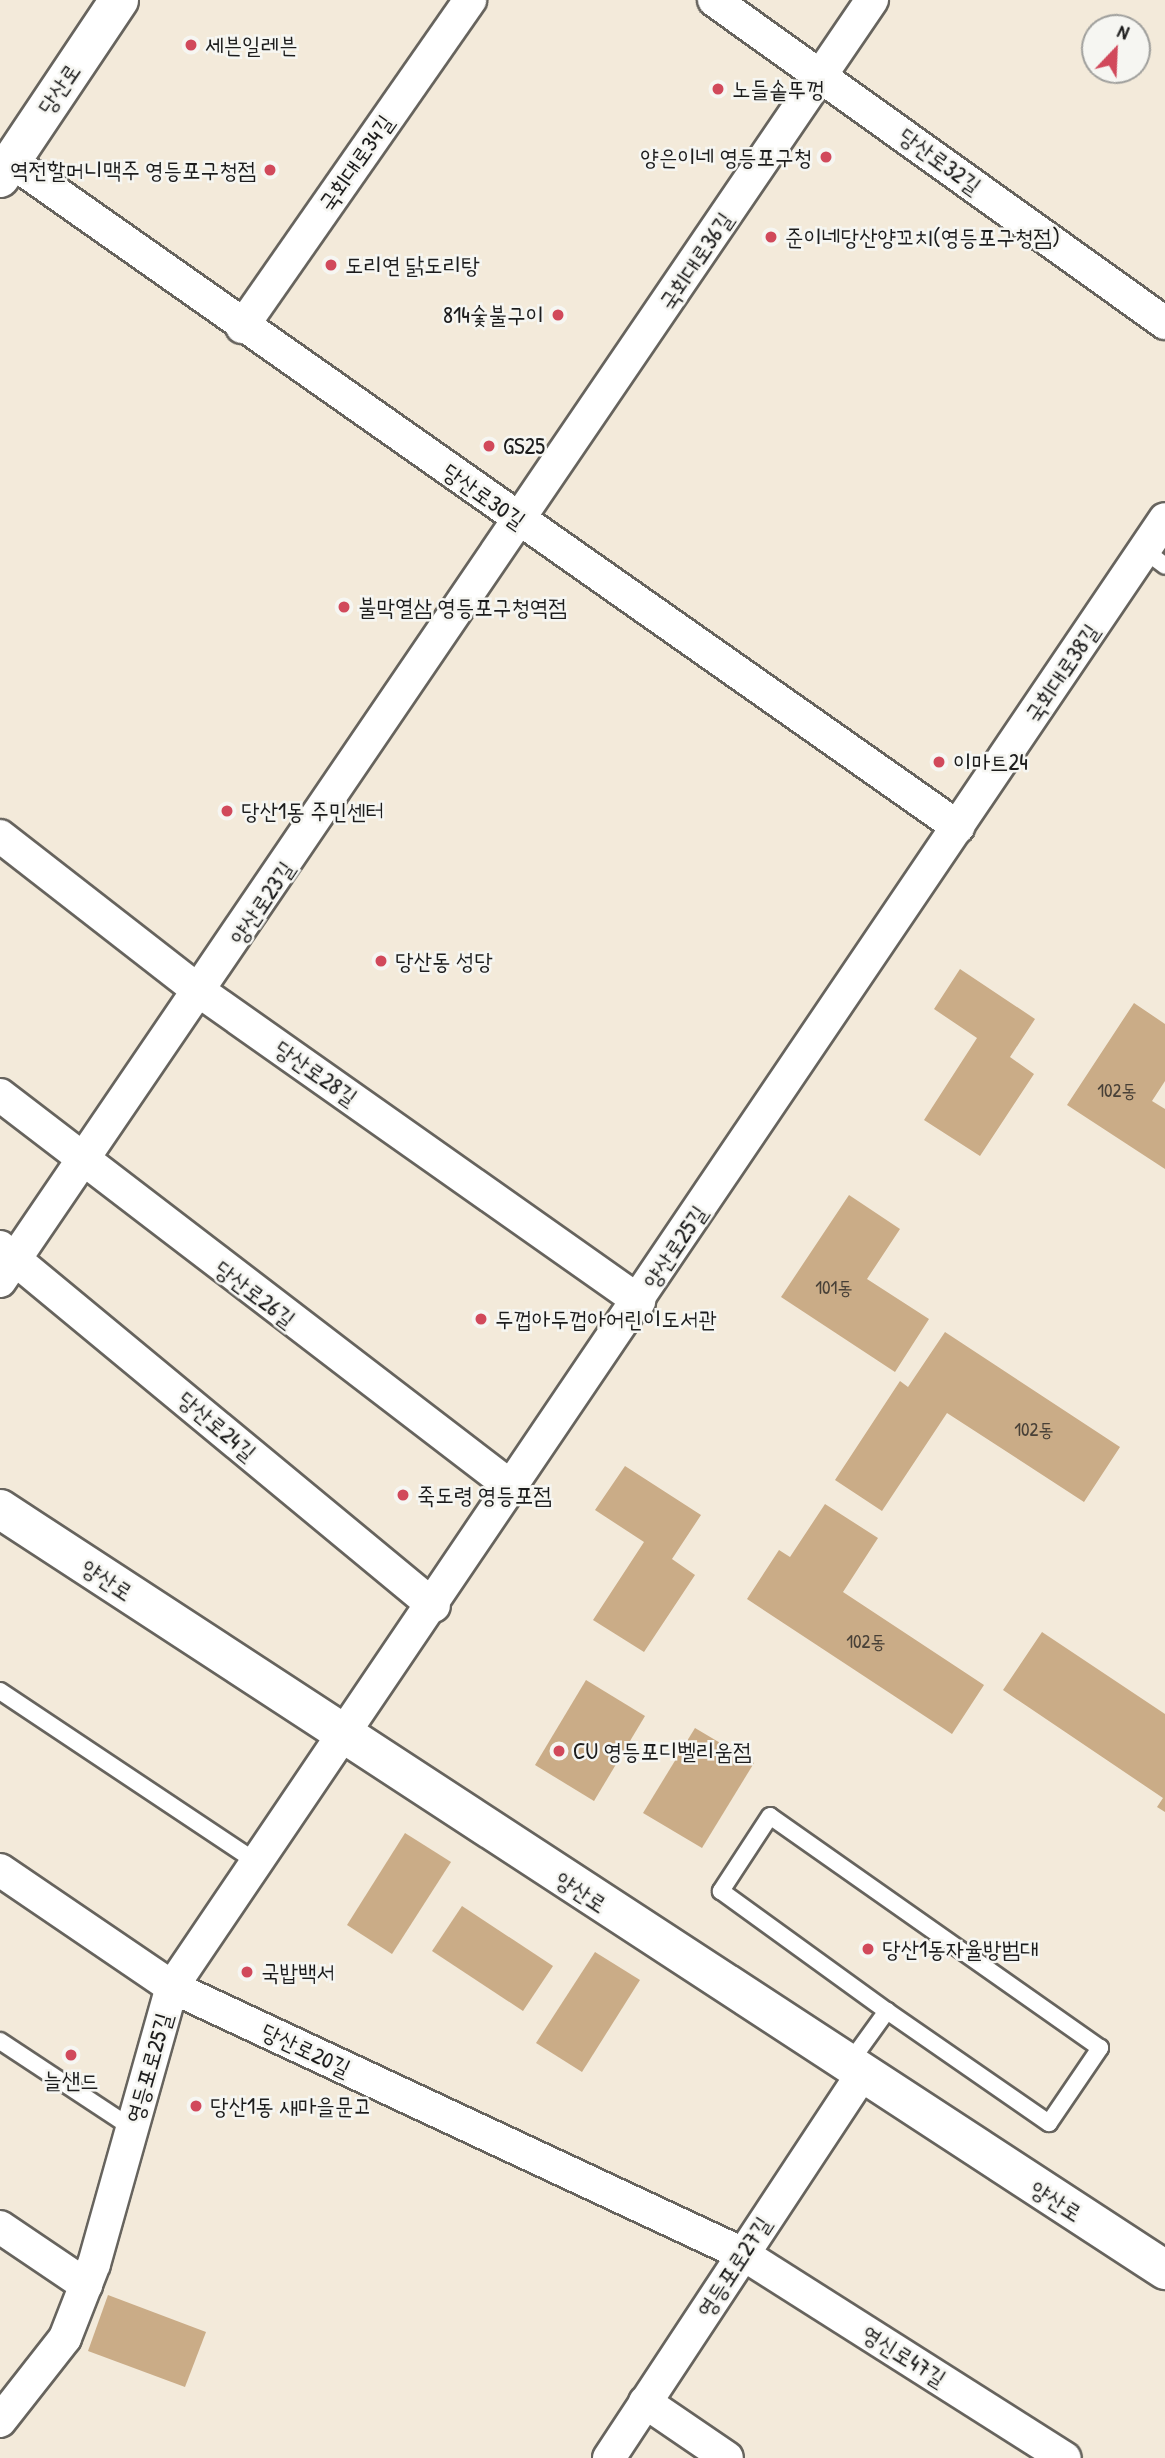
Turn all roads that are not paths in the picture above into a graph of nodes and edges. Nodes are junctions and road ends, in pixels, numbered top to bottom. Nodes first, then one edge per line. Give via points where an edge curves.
1 (119, 0) edge
2 (470, 0) edge
3 (714, 0) edge
4 (872, 0) edge
5 (821, 76) junction
6 (6, 169) edge
7 (1165, 323) edge
8 (242, 327) junction
9 (1165, 519) edge
10 (520, 521) junction
11 (1154, 558) edge
12 (958, 827) junction
13 (0, 836) edge
14 (202, 993) junction
15 (0, 1095) edge
16 (80, 1163) junction
17 (5, 1262) edge
18 (639, 1301) junction
19 (513, 1488) junction
20 (0, 1509) edge
21 (434, 1606) junction
22 (0, 1691) edge
23 (345, 1737) junction
24 (258, 1863) junction
25 (0, 1870) edge
26 (172, 1987) junction
27 (887, 2011) junction
28 (0, 2041) edge
29 (854, 2072) junction
30 (132, 2128) junction
31 (0, 2227) edge
32 (743, 2254) junction
33 (1165, 2270) edge
34 (86, 2284) junction
35 (645, 2402) junction
36 (0, 2421) edge
37 (609, 2458) edge
38 (727, 2458) edge
39 (1065, 2458) edge

1 - 6 street, 당산로
2 - 8 street, 국회대로34길
3 - 5 street, 당산로32길
4 - 5 street, 국회대로36길
5 - 7 street, 당산로32길
5 - 10 street, 국회대로36길
6 - 8 street, 당산로30길
8 - 10 street, 당산로30길
9 - 11 street, 국회대로38길
10 - 12 street, 당산로30길
10 - 14 street, 양산로23길
11 - 12 street, 국회대로38길
12 - 18 street, 양산로25길
13 - 14 street, 당산로28길
14 - 16 street, 양산로23길
14 - 18 street, 당산로28길
15 - 16 street, 당산로26길
16 - 17 street, 양산로23길
16 - 19 street, 당산로26길
17 - 21 street, 당산로24길
18 - 19 street, 양산로25길
19 - 21 street, 양산로25길
20 - 23 street, 양산로
21 - 23 street, 양산로25길
22 - 24 lane
23 - 24 street, 영등포로25길
23 - 29 street, 양산로
24 - 26 street, 영등포로25길
25 - 26 street, 당산로20길
26 - 30 street, 영등포로25길
26 - 32 street, 당산로20길
27 - 27 lane via 1049,2123 1100,2048 770,1816 721,1891
27 - 29 lane
28 - 30 lane
29 - 32 street, 영등포로27길
29 - 33 street, 양산로
30 - 34 street, 영등포로25길
31 - 34 street
32 - 35 street, 영등포로27길
32 - 39 street, 영신로47길
34 - 36 street, 영등포로25길 via 65,2338
35 - 37 street, 영등포로27길
35 - 38 street

